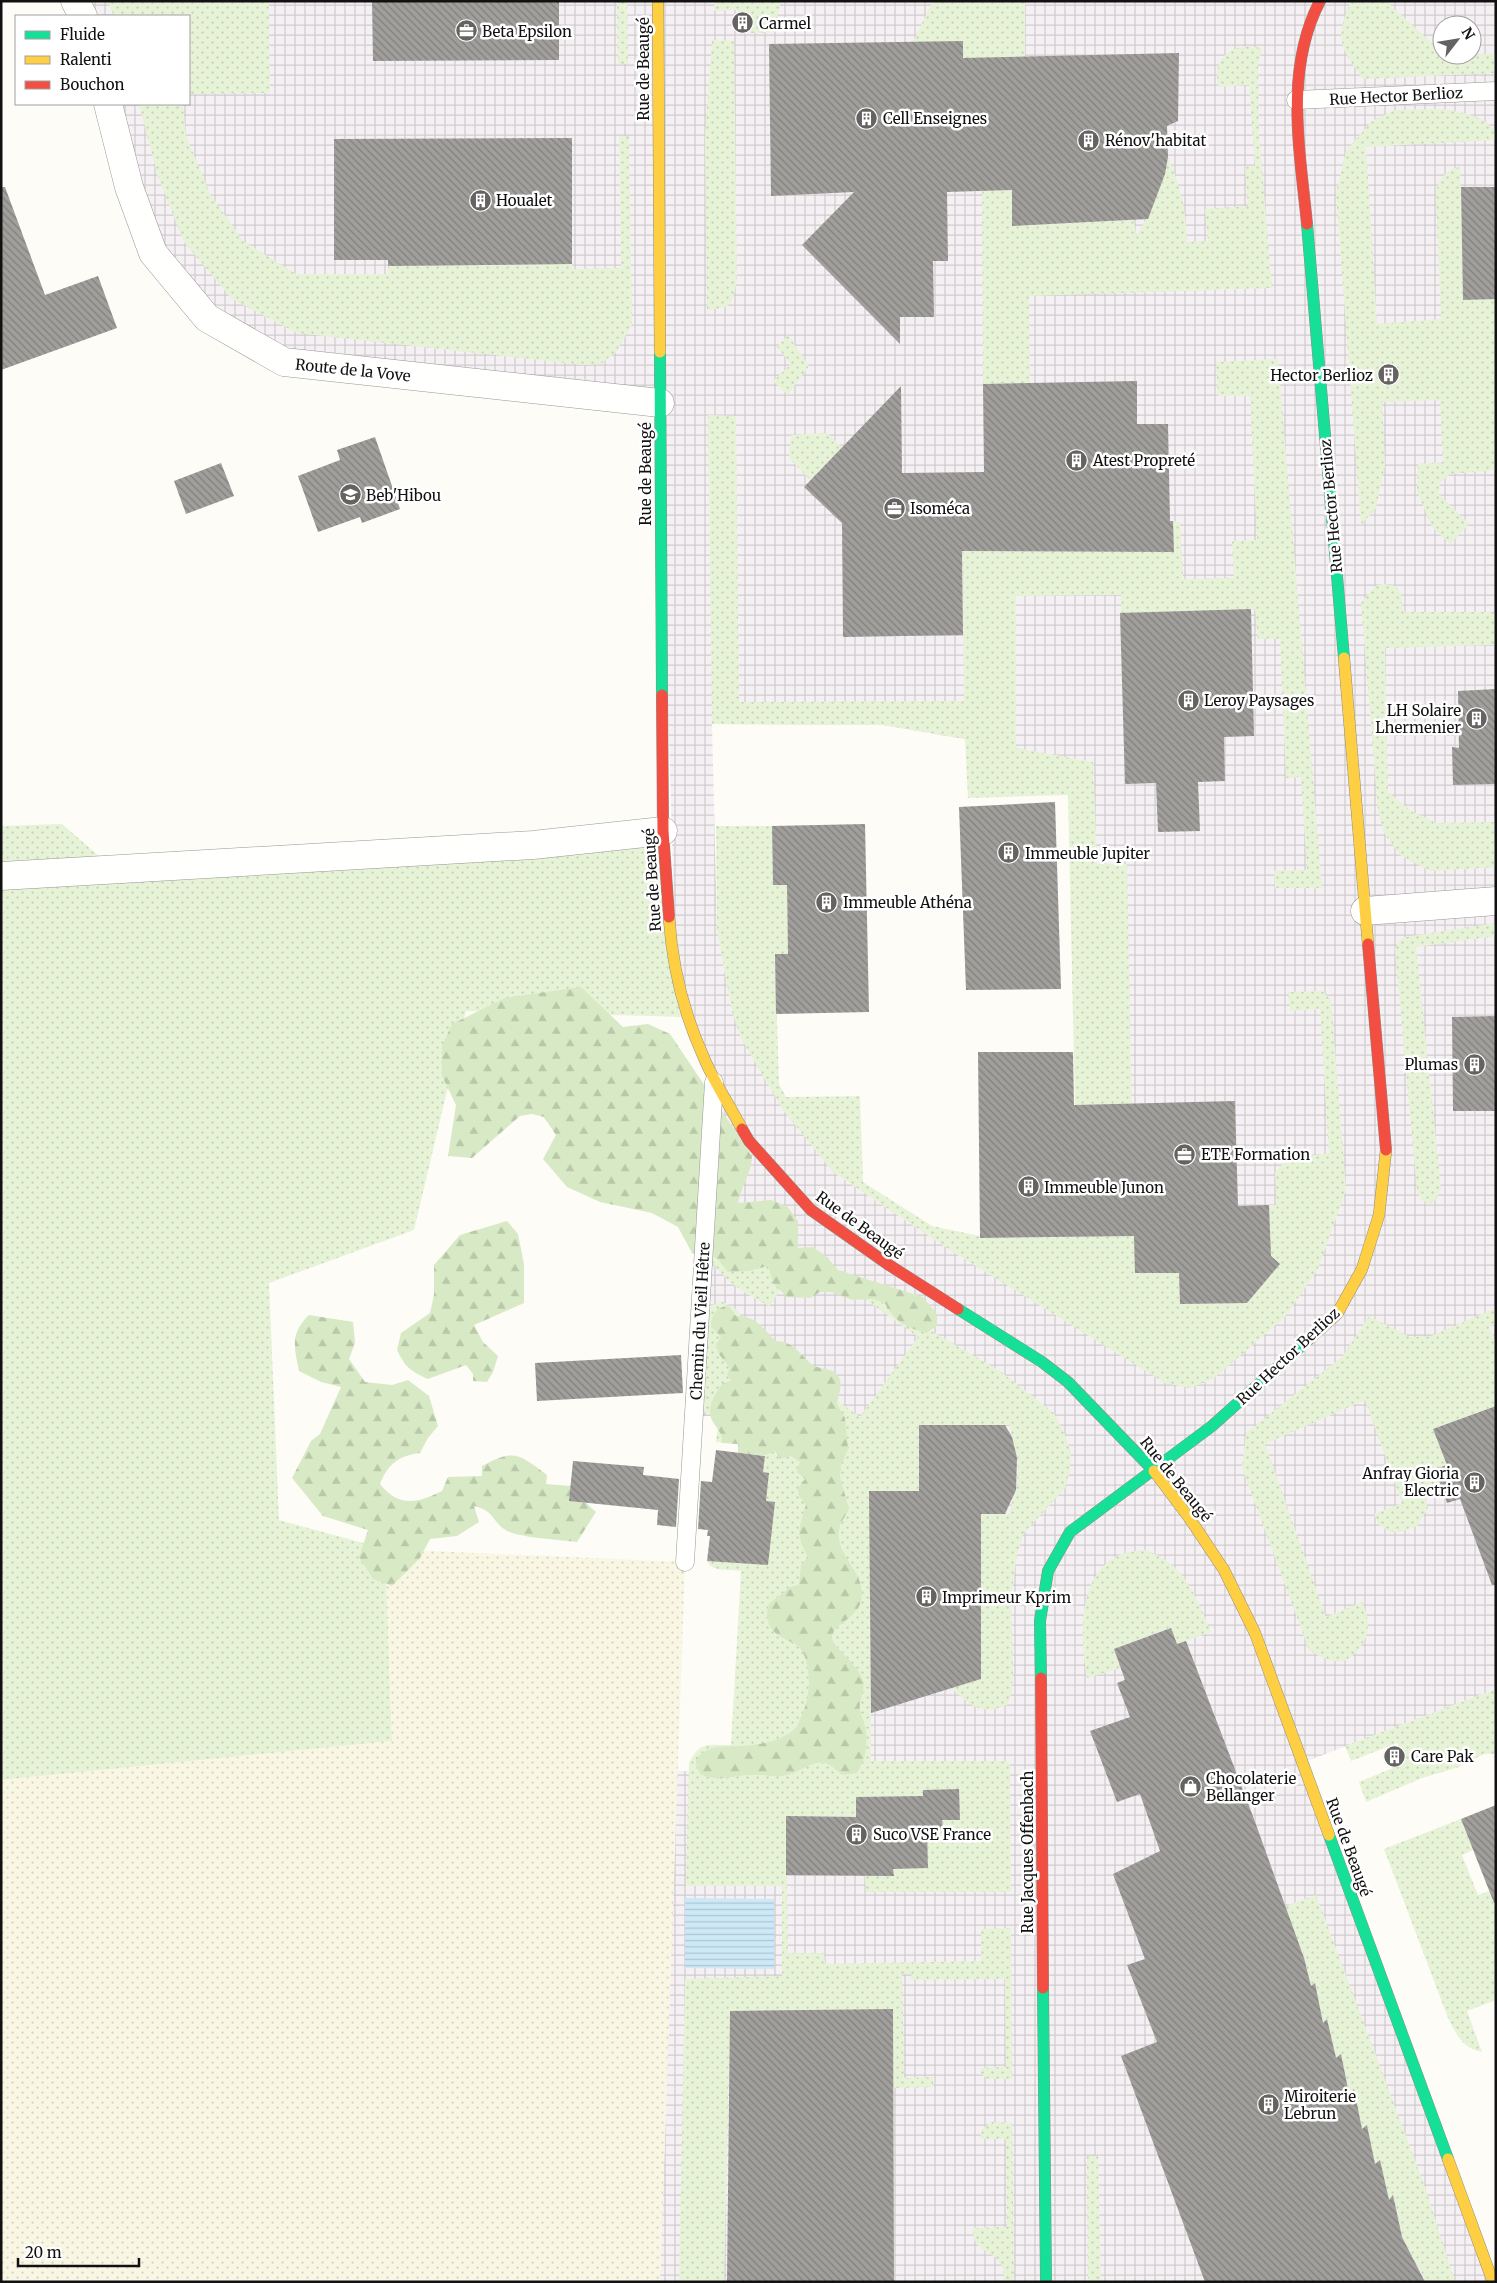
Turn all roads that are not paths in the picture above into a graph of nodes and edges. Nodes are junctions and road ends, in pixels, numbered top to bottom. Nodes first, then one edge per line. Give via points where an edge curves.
1 (75, 1) edge
2 (658, 1) edge
3 (1320, 1) edge
4 (82, 15) edge
5 (1496, 91) edge
6 (1296, 100) junction
7 (108, 105) edge
8 (660, 403) junction
9 (663, 831) junction
10 (1, 876) edge
11 (1496, 901) edge
12 (1365, 911) junction
13 (714, 1079) junction
14 (1152, 1470) junction
15 (685, 1562) dead end
16 (1046, 2282) edge
17 (1493, 2282) edge

1 - 4 street
2 - 8 street, Rue de Beaugé
3 - 6 street, Rue Hector Berlioz via 1314,12
5 - 6 lane, Rue Hector Berlioz
6 - 12 street, Rue Hector Berlioz
7 - 8 street, Route de la Vove via 129,187 153,253 207,318 284,362
8 - 9 street, Rue de Beaugé
9 - 10 street via 533,844
9 - 13 street, Rue de Beaugé via 668,922 676,972 688,1017
11 - 12 street
12 - 14 street, Rue Hector Berlioz via 1386,1149 1379,1215 1362,1270 1337,1314 1212,1426
13 - 14 street, Rue de Beaugé via 750,1141 811,1210 889,1265 1042,1362 1088,1402
13 - 15 lane, Chemin du Vieil Hêtre
14 - 16 street, Rue Jacques Offenbach via 1070,1532 1048,1571 1040,1621
14 - 17 street, Rue de Beaugé via 1199,1530 1224,1570 1255,1633

